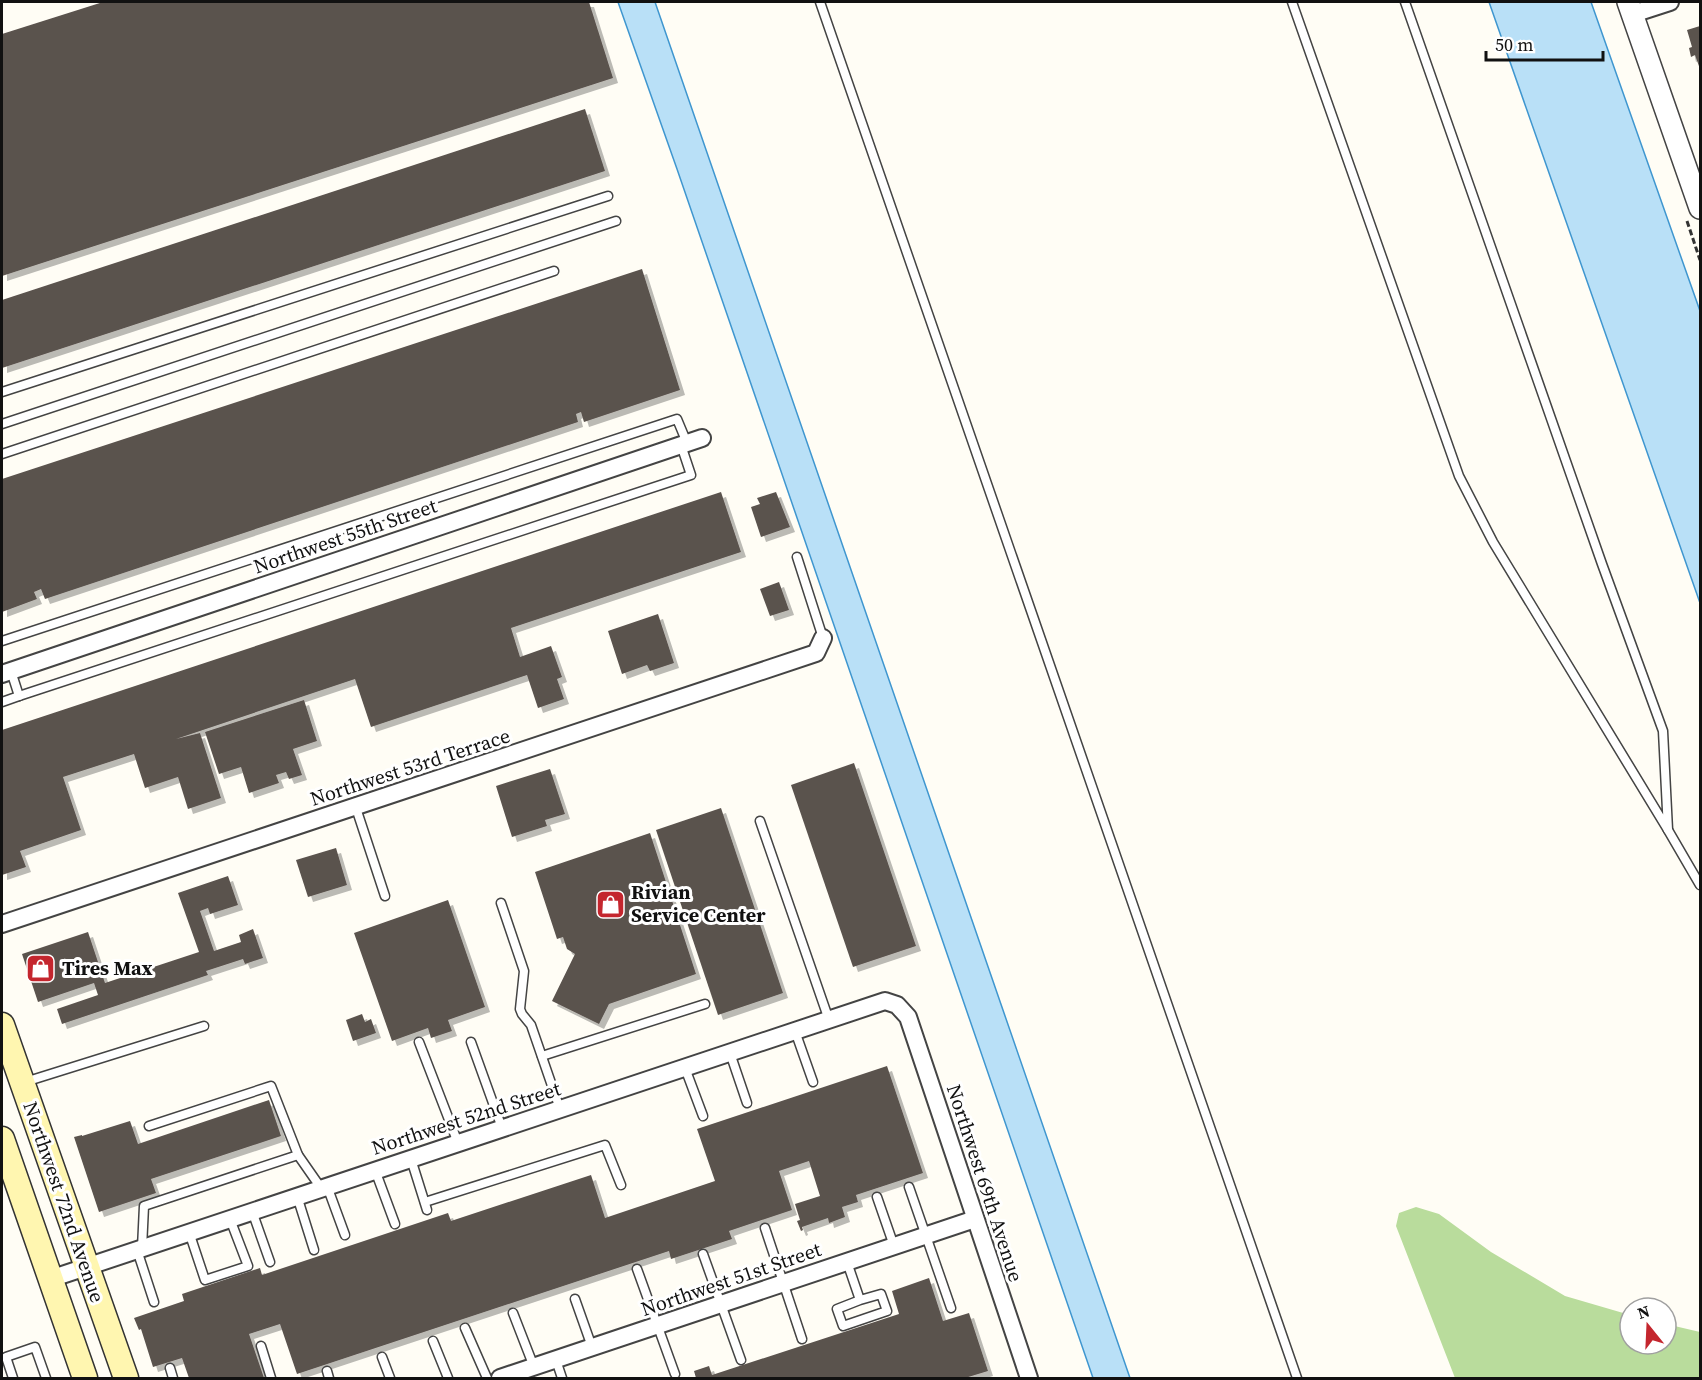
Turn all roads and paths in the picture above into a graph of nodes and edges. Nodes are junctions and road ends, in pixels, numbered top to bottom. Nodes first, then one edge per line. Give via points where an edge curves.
1 (820, 2) edge
2 (1292, 2) edge
3 (1405, 2) edge
4 (1670, 2) edge
5 (1630, 8) edge
6 (608, 196) dead end
7 (1701, 208) edge
8 (616, 221) dead end
9 (554, 271) dead end
10 (2, 392) edge
11 (2, 424) edge
12 (690, 442) junction
13 (2, 454) edge
14 (797, 557) dead end
15 (823, 638) joint
16 (2, 641) edge
17 (6, 673) edge
18 (19, 696) junction
19 (2, 702) edge
20 (356, 807) junction
21 (760, 821) dead end
22 (1668, 830) junction
23 (1701, 885) edge
24 (385, 897) dead end
25 (501, 903) dead end
26 (2, 924) edge
27 (705, 1004) dead end
28 (897, 1005) joint
29 (829, 1020) junction
30 (2, 1025) edge
31 (204, 1026) dead end
32 (795, 1031) junction
33 (419, 1042) dead end
34 (471, 1042) dead end
35 (729, 1053) junction
36 (542, 1056) junction
37 (685, 1068) junction
38 (813, 1082) dead end
39 (22, 1083) junction
40 (747, 1103) dead end
41 (560, 1109) junction
42 (703, 1116) dead end
43 (149, 1126) dead end
44 (502, 1128) junction
45 (2, 1139) edge
46 (458, 1143) junction
47 (298, 1155) junction
48 (411, 1159) junction
49 (375, 1170) junction
50 (621, 1185) dead end
51 (324, 1187) junction
52 (909, 1187) dead end
53 (297, 1196) junction
54 (877, 1197) dead end
55 (252, 1211) junction
56 (230, 1219) junction
57 (975, 1219) junction
58 (394, 1224) dead end
59 (765, 1228) dead end
60 (189, 1232) junction
61 (345, 1235) dead end
62 (926, 1236) junction
63 (894, 1246) junction
64 (139, 1249) junction
65 (314, 1250) dead end
66 (703, 1254) dead end
67 (270, 1262) dead end
68 (847, 1262) junction
69 (87, 1266) junction
70 (637, 1269) dead end
71 (50, 1279) junction
72 (784, 1283) junction
73 (575, 1299) dead end
74 (860, 1300) junction
75 (154, 1302) dead end
76 (722, 1304) junction
77 (951, 1308) dead end
78 (513, 1313) dead end
79 (657, 1326) junction
80 (465, 1328) dead end
81 (802, 1338) dead end
82 (433, 1341) dead end
83 (261, 1346) dead end
84 (592, 1347) junction
85 (382, 1357) dead end
86 (556, 1360) junction
87 (741, 1360) dead end
88 (534, 1367) junction
89 (170, 1368) dead end
90 (675, 1374) dead end
91 (510, 1377) edge
92 (13, 1378) edge
93 (46, 1378) edge
94 (85, 1378) edge
95 (126, 1378) edge
96 (173, 1378) edge
97 (271, 1378) edge
98 (390, 1378) edge
99 (448, 1378) edge
100 (487, 1378) edge
101 (562, 1378) edge
102 (1029, 1378) edge
103 (1297, 1378) edge

1 - 103 lane
2 - 22 lane via 1459,476 1493,542
3 - 22 lane via 1663,731
4 - 5 street
5 - 7 street
6 - 10 lane
8 - 11 lane
9 - 13 lane
12 - 16 lane via 676,419
12 - 17 street, Northwest 55th Street
12 - 18 lane via 691,476
14 - 15 lane
15 - 20 street, Northwest 53rd Terrace via 816,653
17 - 18 lane
18 - 19 lane
20 - 24 lane
20 - 26 street, Northwest 53rd Terrace
21 - 29 lane
22 - 23 lane
25 - 36 lane via 524,971 520,1009 531,1025
27 - 36 lane
28 - 29 street, Northwest 52nd Street via 885,1001
28 - 57 street, Northwest 69th Avenue via 908,1017
29 - 32 street, Northwest 52nd Street
30 - 39 main road, Northwest 72nd Avenue
31 - 39 lane
32 - 35 street, Northwest 52nd Street
32 - 38 lane
33 - 46 lane
34 - 44 lane
35 - 37 street, Northwest 52nd Street
35 - 40 lane
36 - 41 lane
37 - 41 street, Northwest 52nd Street
37 - 42 lane
39 - 69 main road, Northwest 72nd Avenue
41 - 44 street, Northwest 52nd Street
43 - 47 lane via 272,1086
44 - 46 street, Northwest 52nd Street
45 - 71 main road, Northwest 72nd Avenue
46 - 48 street, Northwest 52nd Street
47 - 51 lane
47 - 64 lane via 144,1206
48 - 49 street, Northwest 52nd Street
48 - 50 lane via 426,1206 605,1145
49 - 51 street, Northwest 52nd Street
49 - 58 lane
51 - 53 street, Northwest 52nd Street
51 - 61 lane
52 - 62 lane
53 - 55 street, Northwest 52nd Street
53 - 65 lane
54 - 63 lane
55 - 56 street, Northwest 52nd Street
55 - 67 lane
56 - 60 street, Northwest 52nd Street
56 - 60 lane via 248,1266 205,1280
57 - 62 street, Northwest 51st Street
57 - 102 street, Northwest 69th Avenue
59 - 72 lane
60 - 64 street, Northwest 52nd Street
62 - 63 street, Northwest 51st Street
62 - 77 lane
63 - 68 street, Northwest 51st Street
64 - 69 street, Northwest 52nd Street
64 - 75 lane
66 - 76 lane
68 - 72 street, Northwest 51st Street
68 - 74 lane
69 - 71 street, Northwest 52nd Street
69 - 95 main road, Northwest 72nd Avenue
70 - 79 lane
71 - 94 main road, Northwest 72nd Avenue
72 - 76 street, Northwest 51st Street
72 - 81 lane
73 - 84 lane
74 - 74 lane via 837,1309 843,1326 887,1311 881,1294
76 - 79 street, Northwest 51st Street
76 - 87 lane
78 - 88 lane
79 - 84 street, Northwest 51st Street
79 - 90 lane
80 - 100 lane
82 - 99 lane
83 - 97 lane
84 - 86 street, Northwest 51st Street
85 - 98 lane
86 - 88 street, Northwest 51st Street
86 - 101 lane
88 - 91 street, Northwest 51st Street
89 - 96 lane
92 - 93 lane via 6,1356 35,1347

